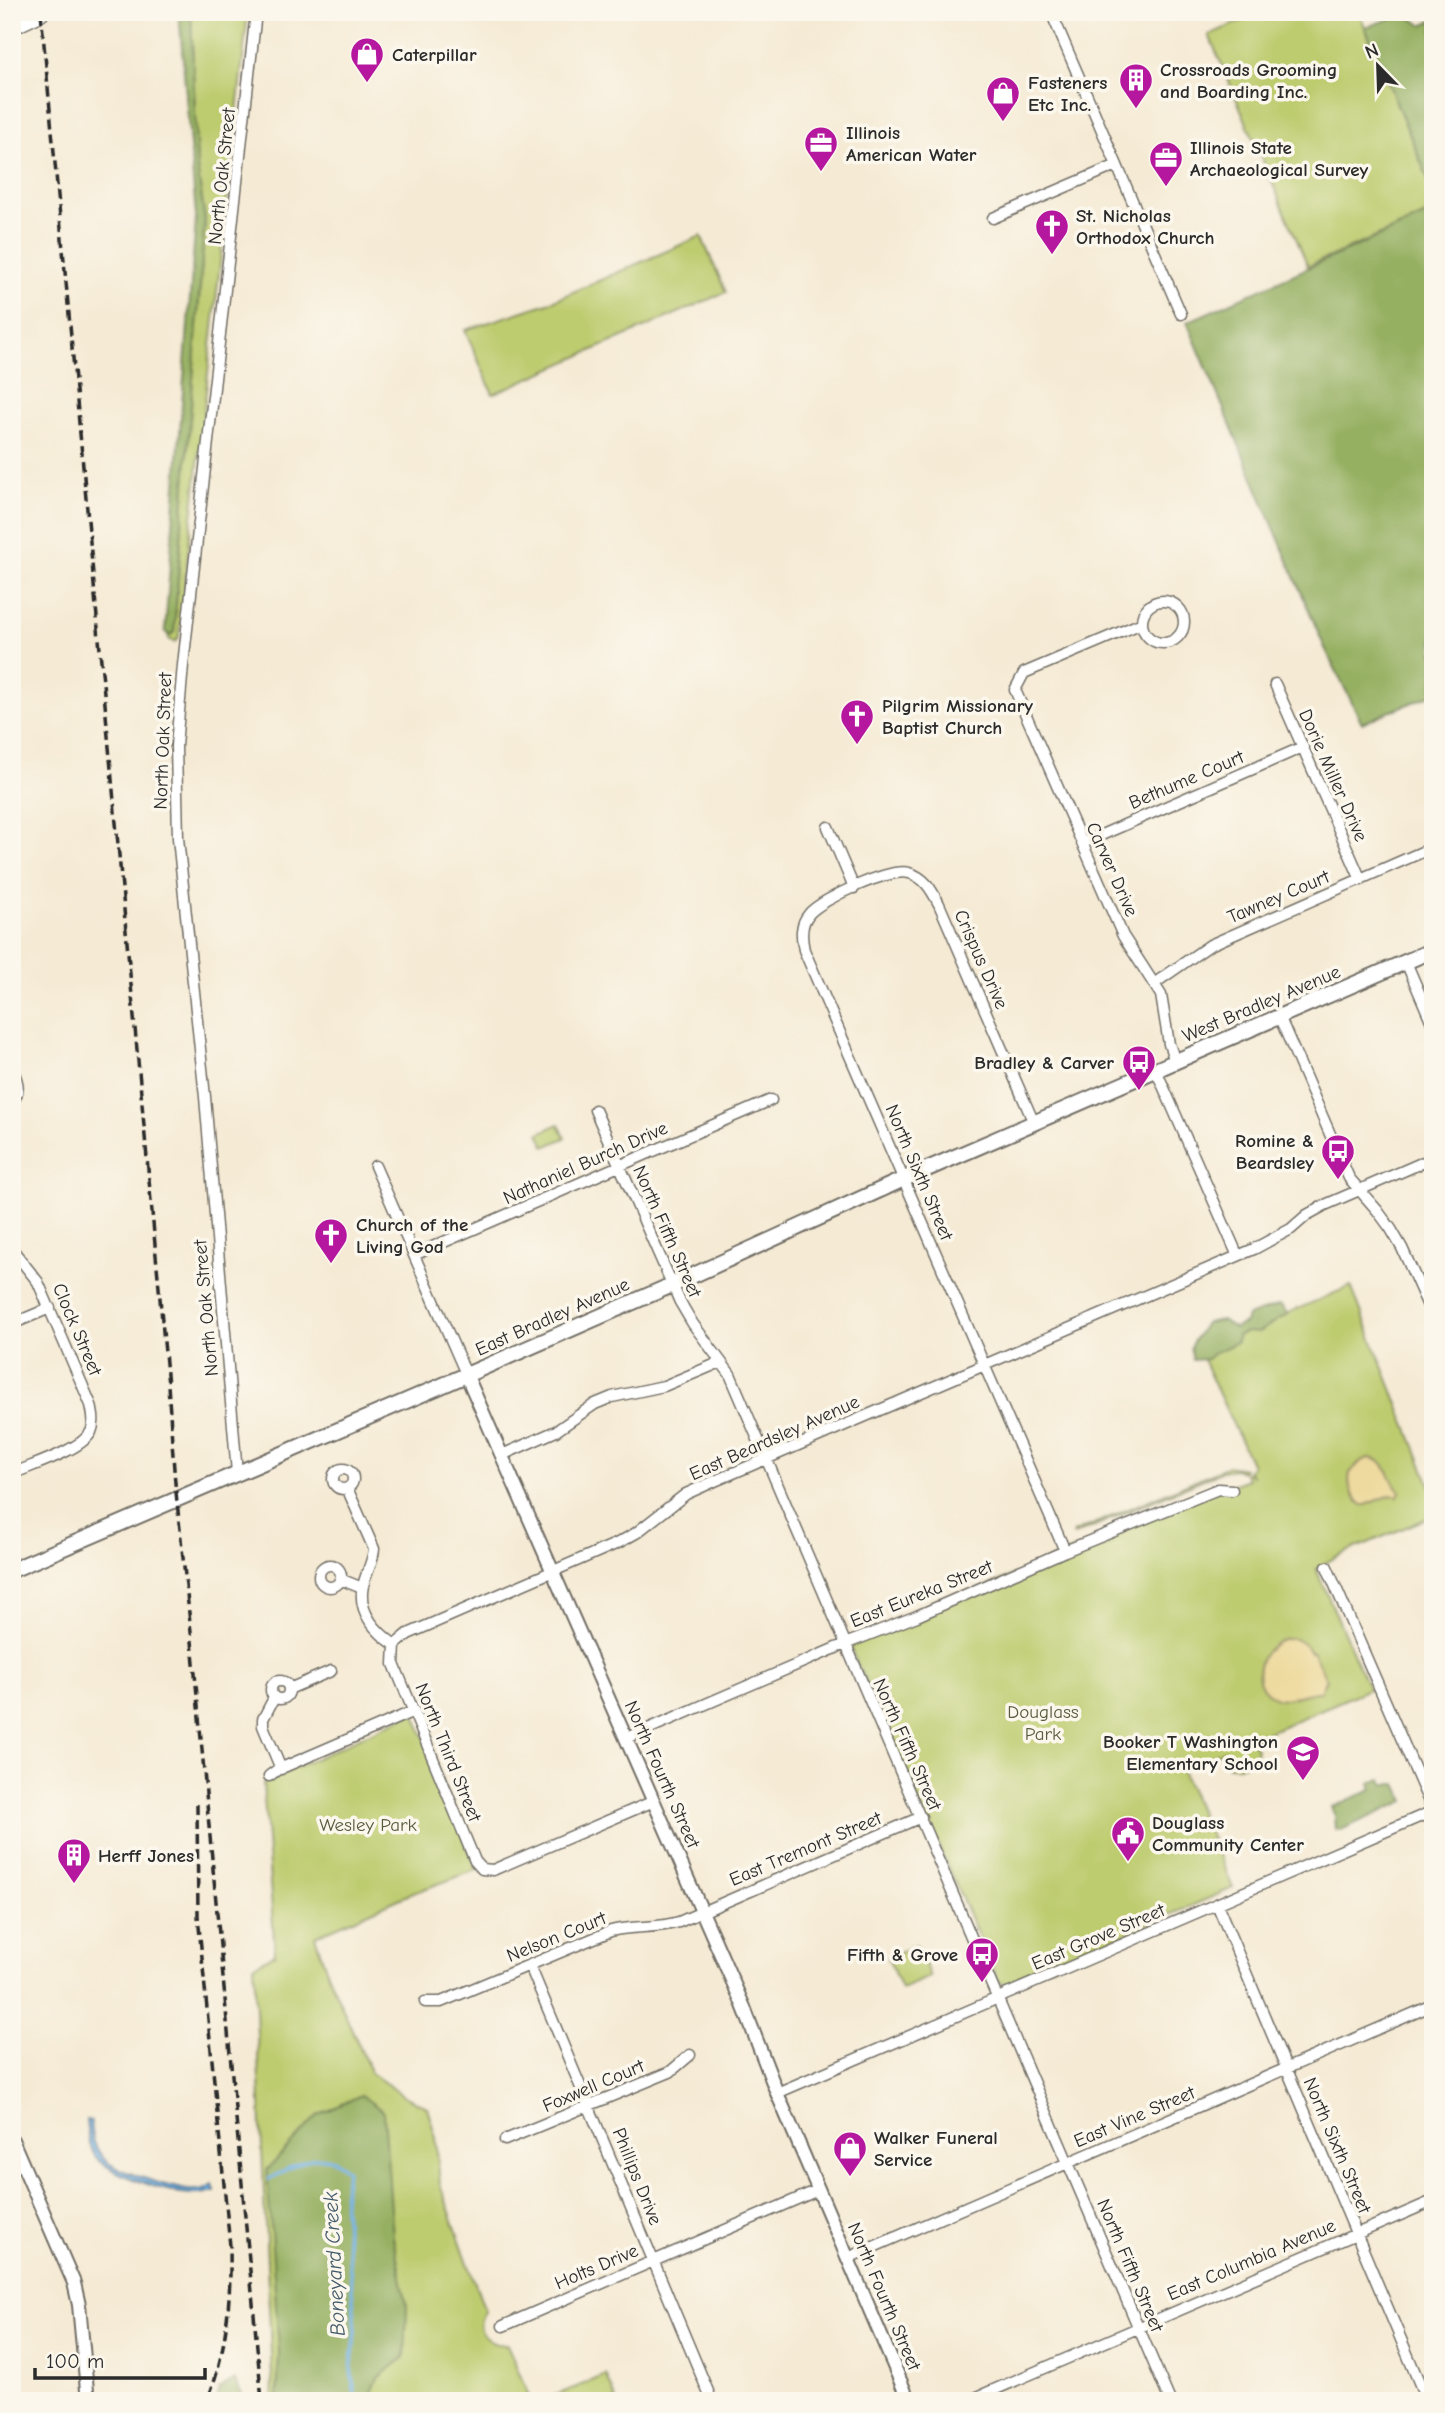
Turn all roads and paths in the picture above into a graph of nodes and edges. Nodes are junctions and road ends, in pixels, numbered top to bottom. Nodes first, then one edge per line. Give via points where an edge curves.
1 (40, 12) edge
2 (256, 12) edge
3 (1051, 12) edge
4 (12, 24) edge
5 (1117, 165) junction
6 (993, 218) dead end
7 (1181, 313) dead end
8 (1142, 623) junction
9 (1275, 684) dead end
10 (1303, 747) junction
11 (828, 827) dead end
12 (1083, 843) junction
13 (1422, 852) dead end
14 (1361, 880) junction
15 (854, 888) junction
16 (1433, 950) edge
17 (1406, 962) junction
18 (1155, 983) junction
19 (1279, 1016) junction
20 (1433, 1025) edge
21 (1175, 1060) junction
22 (12, 1068) edge
23 (1156, 1070) junction
24 (1105, 1091) joint
25 (771, 1100) dead end
26 (13, 1102) edge
27 (595, 1110) dead end
28 (1034, 1123) junction
29 (1433, 1158) edge
30 (375, 1166) dead end
31 (620, 1166) junction
32 (904, 1179) junction
33 (1360, 1189) junction
34 (12, 1249) edge
35 (1237, 1254) junction
36 (414, 1255) junction
37 (672, 1285) junction
38 (50, 1308) junction
39 (1432, 1314) edge
40 (12, 1324) edge
41 (720, 1362) junction
42 (985, 1364) junction
43 (466, 1374) junction
44 (502, 1455) junction
45 (766, 1458) junction
46 (237, 1473) junction
47 (12, 1474) edge
48 (347, 1488) dead end
49 (1232, 1490) dead end
50 (1065, 1551) junction
51 (1327, 1567) dead end
52 (12, 1570) edge
53 (554, 1572) junction
54 (340, 1579) dead end
55 (362, 1588) junction
56 (845, 1644) junction
57 (395, 1645) junction
58 (331, 1671) dead end
59 (289, 1689) junction
60 (275, 1698) junction
61 (414, 1711) junction
62 (627, 1738) junction
63 (281, 1769) junction
64 (268, 1776) dead end
65 (654, 1801) junction
66 (1433, 1811) edge
67 (921, 1817) junction
68 (1217, 1904) junction
69 (702, 1912) junction
70 (530, 1966) junction
71 (998, 1998) junction
72 (425, 2002) dead end
73 (1433, 2005) edge
74 (690, 2055) dead end
75 (1287, 2069) junction
76 (777, 2093) junction
77 (590, 2106) junction
78 (12, 2140) edge
79 (505, 2140) dead end
80 (1069, 2163) junction
81 (818, 2190) junction
82 (1433, 2201) edge
83 (1356, 2233) junction
84 (848, 2258) junction
85 (654, 2260) junction
86 (503, 2326) dead end
87 (1138, 2327) junction
88 (1428, 2400) edge
89 (88, 2401) edge
90 (712, 2401) edge
91 (909, 2401) edge
92 (968, 2401) edge
93 (1170, 2401) edge

1 - 4 highway
2 - 46 street, North Oak Street via 176,746 178,838
3 - 5 street
5 - 6 street
5 - 7 street
8 - 8 street via 1146,609 1158,601 1179,607 1185,621 1181,634 1164,644 1151,640
8 - 12 street, Carver Drive via 1024,673 1015,690
9 - 10 street, Dorie Miller Drive
10 - 12 street, Bethume Court
10 - 14 street, Dorie Miller Drive
11 - 15 street
12 - 18 street, Carver Drive via 1123,936
13 - 14 street, Tawney Court
14 - 18 street, Tawney Court via 1210,945
15 - 28 street, Crispus Drive via 906,872 930,887
15 - 32 street, North Sixth Street via 808,914 802,939
16 - 17 main road, West Bradley Avenue
17 - 19 main road, West Bradley Avenue
17 - 20 street
18 - 21 street, Carver Drive
19 - 21 main road, West Bradley Avenue
19 - 33 street via 1349,1178
21 - 23 main road, West Bradley Avenue
22 - 26 street via 19,1092
23 - 24 main road, West Bradley Avenue
23 - 35 street
24 - 28 main road, East Bradley Avenue
25 - 31 street, Nathaniel Burch Drive
27 - 31 street, North Fifth Street
28 - 32 main road, East Bradley Avenue
29 - 33 street, East Beardsley Avenue
30 - 36 street, North Fourth Street
31 - 36 street, Nathaniel Burch Drive
31 - 37 street, North Fifth Street
32 - 37 main road, East Bradley Avenue
32 - 42 street, North Sixth Street
33 - 35 street, East Beardsley Avenue via 1325,1205 1273,1240
33 - 39 street via 1402,1248
34 - 38 street, Clock Street via 38,1282
35 - 42 street, East Beardsley Avenue
36 - 43 street, North Fourth Street
37 - 41 street, North Fifth Street
37 - 43 main road, East Bradley Avenue
38 - 40 street
38 - 47 street, Clock Street via 91,1405 92,1430 82,1442
41 - 44 street via 664,1386 595,1404 556,1431
41 - 45 street, North Fifth Street via 730,1374
42 - 45 street, East Beardsley Avenue
42 - 50 street, North Sixth Street
43 - 44 street, North Fourth Street
43 - 46 main road, East Bradley Avenue
44 - 53 street, North Fourth Street
45 - 53 street, East Beardsley Avenue via 686,1494 636,1533
45 - 56 street, North Fifth Street
46 - 52 main road, East Bradley Avenue
48 - 55 street via 374,1549
49 - 50 street, East Eureka Street via 1218,1489
50 - 56 street, East Eureka Street
51 - 66 street
53 - 57 street, East Beardsley Avenue via 408,1634
53 - 62 street, North Fourth Street
54 - 55 street
55 - 57 street via 371,1624
56 - 62 street, East Eureka Street
56 - 67 street, North Fifth Street
57 - 61 street, North Third Street via 394,1664
58 - 59 street
59 - 60 street via 286,1698
59 - 60 street via 284,1682 275,1682 271,1690
60 - 63 street via 263,1725
61 - 63 street
61 - 65 street, North Third Street via 450,1805 482,1869 506,1865
62 - 65 street, North Fourth Street
63 - 64 street
65 - 69 street, North Fourth Street
66 - 68 street, East Grove Street
67 - 69 street, East Tremont Street
67 - 71 street, North Fifth Street
68 - 71 street, East Grove Street
68 - 75 street, North Sixth Street
69 - 70 street, Nelson Court via 667,1926 611,1931
69 - 76 street, North Fourth Street
70 - 72 street, Nelson Court via 441,2002
70 - 77 street, Phillips Drive
71 - 76 street, East Grove Street
71 - 80 street, North Fifth Street
73 - 75 street, East Vine Street
74 - 77 street, Foxwell Court via 670,2072
75 - 80 street, East Vine Street
75 - 83 street, North Sixth Street
76 - 81 street, North Fourth Street
77 - 79 street, Foxwell Court
77 - 85 street, Phillips Drive
78 - 89 street via 74,2283
80 - 84 street, East Vine Street
80 - 87 street, North Fifth Street
81 - 84 street, North Fourth Street
81 - 85 street, Holts Drive
82 - 83 street, East Columbia Avenue
83 - 87 street, East Columbia Avenue
83 - 88 street, North Sixth Street
84 - 91 street, North Fourth Street
85 - 86 street, Holts Drive
85 - 90 street, Phillips Drive
87 - 92 street, East Columbia Avenue
87 - 93 street, North Fifth Street

